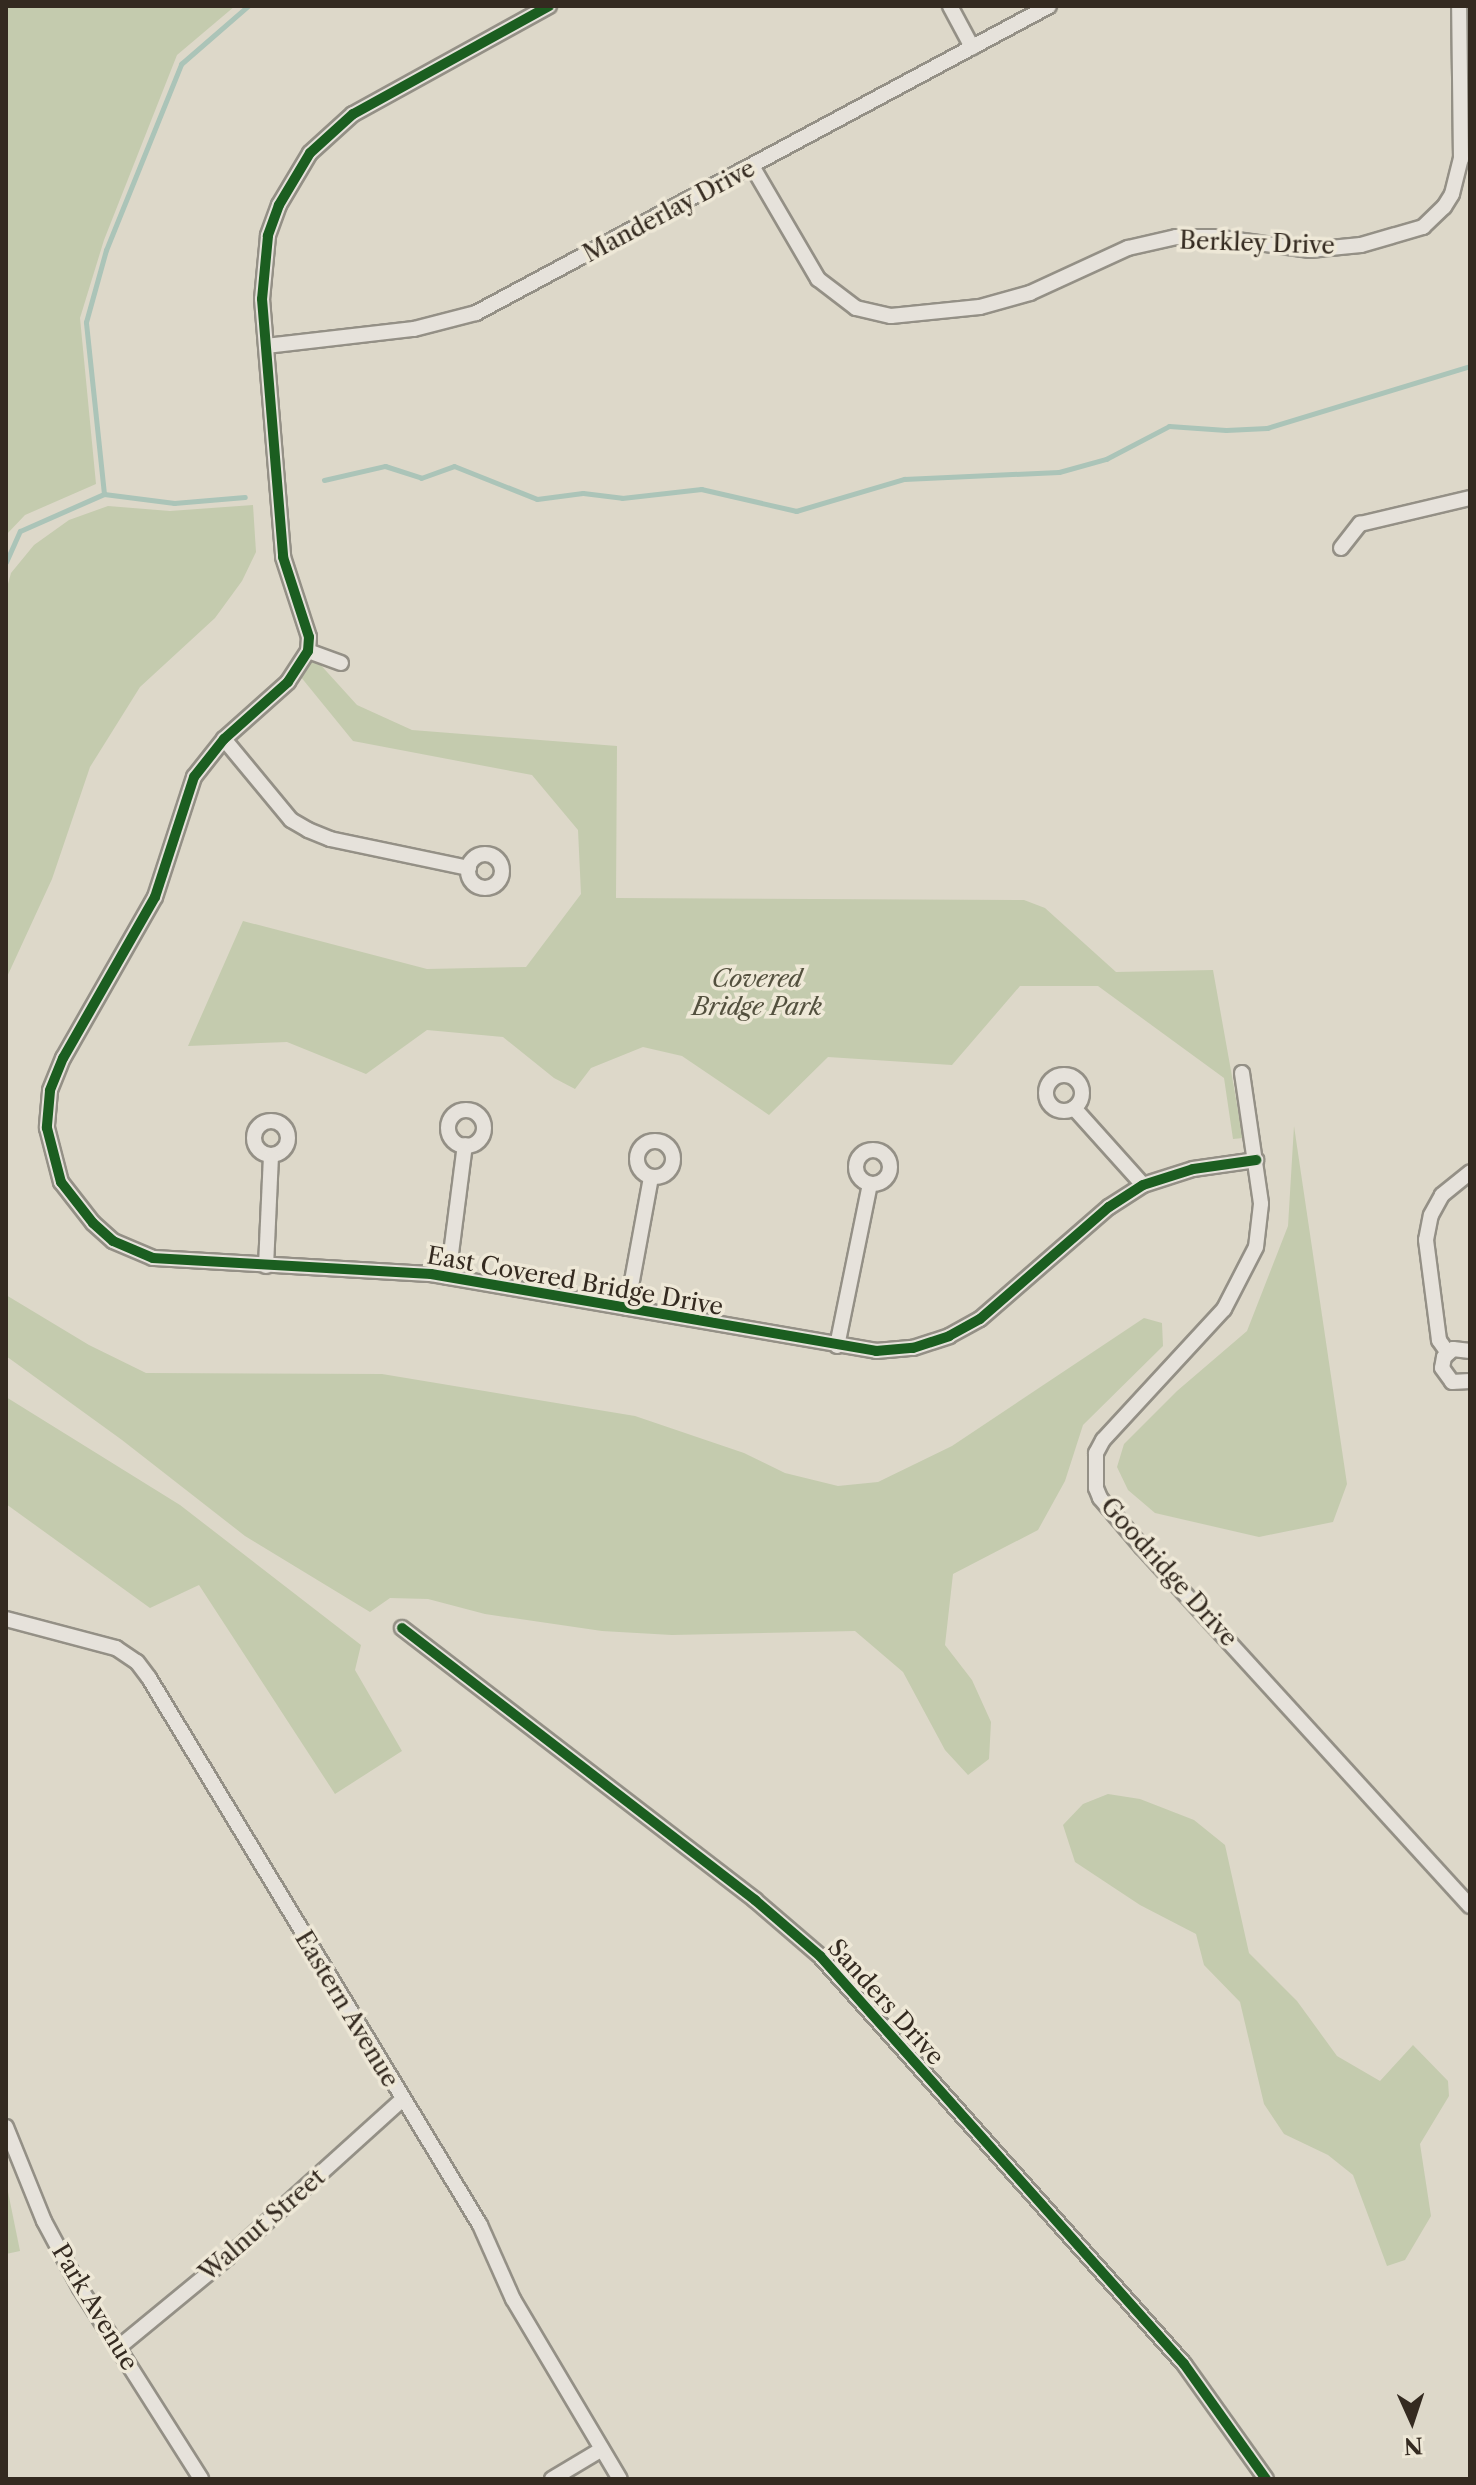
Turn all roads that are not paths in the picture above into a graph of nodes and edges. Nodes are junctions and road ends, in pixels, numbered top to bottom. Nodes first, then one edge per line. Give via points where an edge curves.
1 (549, 6) edge
2 (950, 6) edge
3 (1049, 6) edge
4 (1459, 6) edge
5 (972, 47) junction
6 (1465, 128) edge
7 (752, 166) junction
8 (266, 346) junction
9 (1470, 498) edge
10 (1341, 548) dead end
11 (308, 651) junction
12 (341, 663) dead end
13 (224, 739) junction
14 (469, 868) dead end
15 (1242, 1073) dead end
16 (1074, 1108) dead end
17 (465, 1145) dead end
18 (271, 1156) dead end
19 (1256, 1160) junction
20 (1470, 1172) edge
21 (651, 1177) dead end
22 (870, 1184) dead end
23 (1143, 1185) junction
24 (266, 1266) junction
25 (448, 1277) junction
26 (627, 1308) junction
27 (837, 1346) junction
28 (1470, 1351) edge
29 (1448, 1353) junction
30 (1470, 1381) edge
31 (6, 1619) edge
32 (402, 1628) dead end
33 (1470, 1906) edge
34 (402, 2100) junction
35 (6, 2127) edge
36 (119, 2347) junction
37 (602, 2449) junction
38 (201, 2479) edge
39 (552, 2479) edge
40 (620, 2479) edge
41 (1266, 2479) edge

1 - 8 street via 353,114 310,153 279,205 268,236 262,299
2 - 5 street
3 - 5 street, Manderlay Drive
4 - 6 street, Berkley Drive
5 - 7 street, Manderlay Drive
6 - 7 street, Berkley Drive via 1452,194 1434,218 1409,233 1310,250 1176,237 1128,248 1030,293 962,311 912,316 856,308 818,279
7 - 8 street, Manderlay Drive via 476,313 414,329
8 - 11 street via 283,557 309,637
9 - 10 street via 1360,524
11 - 12 street
11 - 13 street, East Covered Bridge Drive via 288,682
13 - 14 street via 291,820 308,830
13 - 24 street, East Covered Bridge Drive via 194,777 155,897 63,1058 50,1091 47,1128 61,1182 113,1241 153,1258
15 - 19 street
16 - 23 street
17 - 25 street
18 - 24 street
19 - 23 street, East Covered Bridge Drive via 1193,1169
19 - 33 street, Goodridge Drive via 1260,1219 1244,1276 1224,1309 1103,1440 1096,1453 1096,1488 1142,1547
20 - 29 street via 1442,1195 1426,1240 1439,1340
21 - 26 street
22 - 27 street
23 - 27 street, East Covered Bridge Drive via 1109,1207 980,1319 949,1336 913,1348
24 - 25 street, East Covered Bridge Drive
25 - 26 street, East Covered Bridge Drive
26 - 27 street, East Covered Bridge Drive
28 - 29 street
29 - 30 street via 1442,1368 1447,1379
31 - 34 street, Eastern Avenue via 116,1648 137,1662
32 - 41 street, Sanders Drive via 820,1956 1184,2364
34 - 36 street, Walnut Street
34 - 37 street, Eastern Avenue via 480,2225 513,2299
35 - 36 street, Park Avenue via 44,2221
36 - 38 street, Park Avenue
37 - 39 street
37 - 40 street, Eastern Avenue

